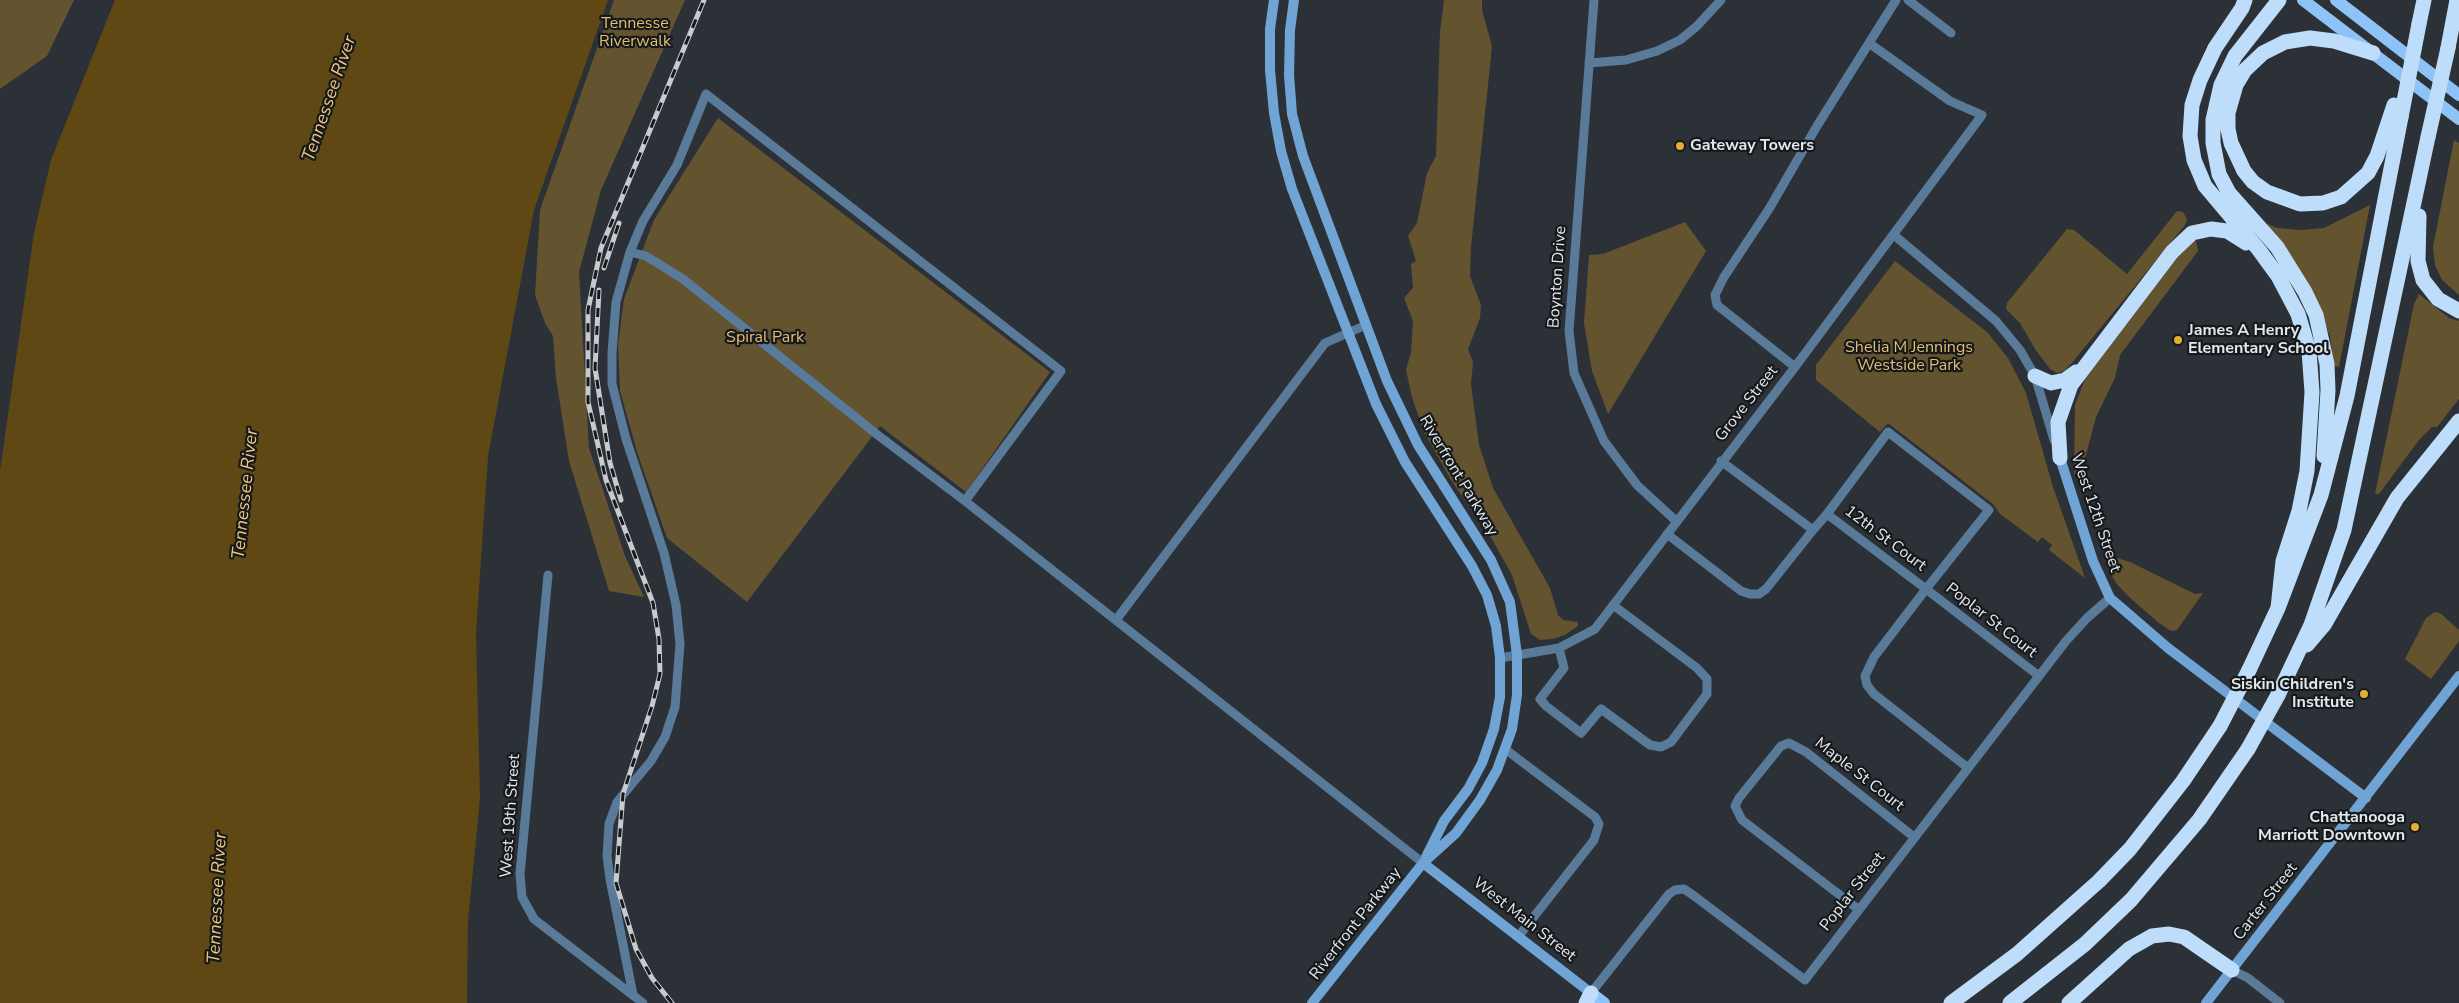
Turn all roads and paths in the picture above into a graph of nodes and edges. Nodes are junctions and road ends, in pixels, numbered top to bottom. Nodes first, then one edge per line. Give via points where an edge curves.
1 (1274, 0) edge
2 (1294, 0) edge
3 (1594, 0) edge
4 (1721, 0) edge
5 (1896, 0) edge
6 (1908, 0) edge
7 (2245, 0) edge
8 (2279, 0) edge
9 (2303, 0) edge
10 (2336, 0) edge
11 (2424, 0) edge
12 (2457, 0) edge
13 (1951, 33) dead end
14 (1869, 43) junction
15 (2373, 53) junction
16 (1589, 63) junction
17 (2459, 95) edge
18 (2398, 111) junction
19 (2459, 119) edge
20 (2428, 137) junction
21 (1894, 235) junction
22 (630, 252) junction
23 (2285, 287) junction
24 (2459, 311) edge
25 (1366, 325) junction
26 (1348, 333) junction
27 (1795, 367) junction
28 (2082, 368) junction
29 (2034, 376) junction
30 (2459, 421) edge
31 (2060, 458) junction
32 (1722, 461) junction
33 (2321, 495) junction
34 (965, 501) junction
35 (1827, 514) junction
36 (1676, 521) junction
37 (1813, 530) junction
38 (1667, 534) junction
39 (548, 575) dead end
40 (1926, 589) junction
41 (2110, 598) junction
42 (1613, 605) junction
43 (2278, 608) junction
44 (1116, 620) junction
45 (1559, 648) junction
46 (1517, 655) junction
47 (2298, 656) junction
48 (1500, 658) junction
49 (2039, 676) junction
50 (2459, 676) edge
51 (1505, 749) junction
52 (1968, 768) junction
53 (2366, 798) junction
54 (1914, 837) junction
55 (1423, 863) junction
56 (1858, 909) junction
57 (1518, 937) junction
58 (2232, 970) junction
59 (633, 995) junction
60 (1589, 998) edge
61 (644, 1003) edge
62 (1312, 1003) edge
63 (1604, 1003) edge
64 (1951, 1003) edge
65 (2010, 1003) edge
66 (2070, 1003) edge
67 (2206, 1003) edge
68 (2280, 1003) edge

1 - 26 main road, Riverfront Parkway via 1270,70 1281,151 1292,189
2 - 25 main road, Riverfront Parkway via 1289,71 1292,114 1303,156
3 - 16 street, Boynton Drive
4 - 16 street via 1697,26 1672,44 1626,60
5 - 14 street
6 - 13 street
7 - 23 highway via 2215,48 2200,80 2192,105 2192,148 2205,186 2259,250
8 - 33 highway via 2235,56 2224,78 2216,100 2213,143 2219,174 2228,193 2277,248 2316,316 2327,364 2328,390
9 - 15 main road
10 - 17 main road
11 - 18 highway, bridge
12 - 20 highway, bridge
14 - 21 street, Grove Street via 1950,102 1982,115
14 - 27 street via 1715,295 1717,305
15 - 18 highway via 2334,41 2310,38 2285,42 2263,54 2244,70 2236,85 2228,113 2231,143 2244,171 2267,192 2300,204 2323,203 2340,197 2368,173
15 - 19 main road
16 - 36 street, Boynton Drive via 1569,331 1574,373 1604,441 1637,485
18 - 33 highway via 2347,396
20 - 24 highway via 2418,261 2423,280 2431,292
20 - 47 highway via 2351,504 2322,597
21 - 27 street, Grove Street
21 - 29 street, West 12th Street via 1996,321 2020,350
22 - 34 street via 646,256 683,279
22 - 34 street via 643,222 676,165 706,94 1061,371
22 - 59 street via 616,302 612,384 626,439 664,553 676,605 680,644 675,707 665,737 651,761 617,802 609,824 609,871
23 - 28 highway via 2250,247 2234,235 2220,229 2192,234 2172,252
23 - 43 highway via 2305,335 2312,400 2307,471 2283,562
25 - 26 street
25 - 46 main road, Riverfront Parkway via 1387,381 1418,445 1491,560 1510,602
26 - 44 street via 1325,343
26 - 48 main road, Riverfront Parkway via 1376,404 1406,462 1487,595 1496,626
27 - 32 street, Grove Street
28 - 29 highway via 2065,380 2051,383
28 - 31 highway via 2062,406 2058,430
29 - 31 street, West 12th Street
30 - 47 highway via 2397,498 2324,625
31 - 41 main road, West 12th Street via 2093,561
32 - 36 street, Grove Street
32 - 37 street
33 - 43 highway
34 - 44 street
35 - 37 street
35 - 40 street, 12th St Court
35 - 40 street, 12th St Court via 1888,432 1989,510
36 - 38 street, Grove Street
37 - 38 street via 1759,594 1741,591
38 - 42 street, Grove Street
39 - 59 street, West 19th Street via 520,874 522,897 534,919
40 - 49 street, Poplar St Court
40 - 52 street via 1874,657 1865,676 1867,685 1874,694
41 - 49 street, Poplar Street via 2086,618
41 - 53 main road, West 12th Street via 2168,648
42 - 45 street, Grove Street via 1595,629
42 - 45 street via 1707,679 1707,694 1671,742 1661,747 1650,745 1601,709 1581,733 1540,699 1564,668
43 - 64 highway, bridge via 2220,726 2178,788 2130,849 2017,954
44 - 55 street
45 - 46 street, Grove Street
46 - 48 street, Grove Street
46 - 51 main road, Riverfront Parkway via 1517,695
47 - 65 highway, bridge via 2248,749 2199,820 2131,900 2086,944
48 - 55 main road, Riverfront Parkway via 1500,697 1494,729 1482,763 1444,822
49 - 52 street, Poplar Street
50 - 53 main road, Carter Street
51 - 55 main road, Riverfront Parkway via 1480,800 1456,833
51 - 57 street via 1595,817 1599,824 1594,840
52 - 54 street, Poplar Street
53 - 58 main road, Carter Street
54 - 56 street, Poplar Street
54 - 56 street, Maple St Court via 1806,752 1789,743 1781,746 1739,798 1735,806 1742,820
55 - 57 main road, West Main Street
55 - 62 main road, Riverfront Parkway
56 - 60 street, Poplar Street via 1805,980 1693,895 1684,889 1674,890
57 - 60 main road, West Main Street
58 - 66 highway via 2184,937 2169,934 2152,936 2129,949
58 - 67 main road, Carter Street
58 - 68 street
59 - 61 street, West 19th Street
60 - 63 main road, West Main Street

